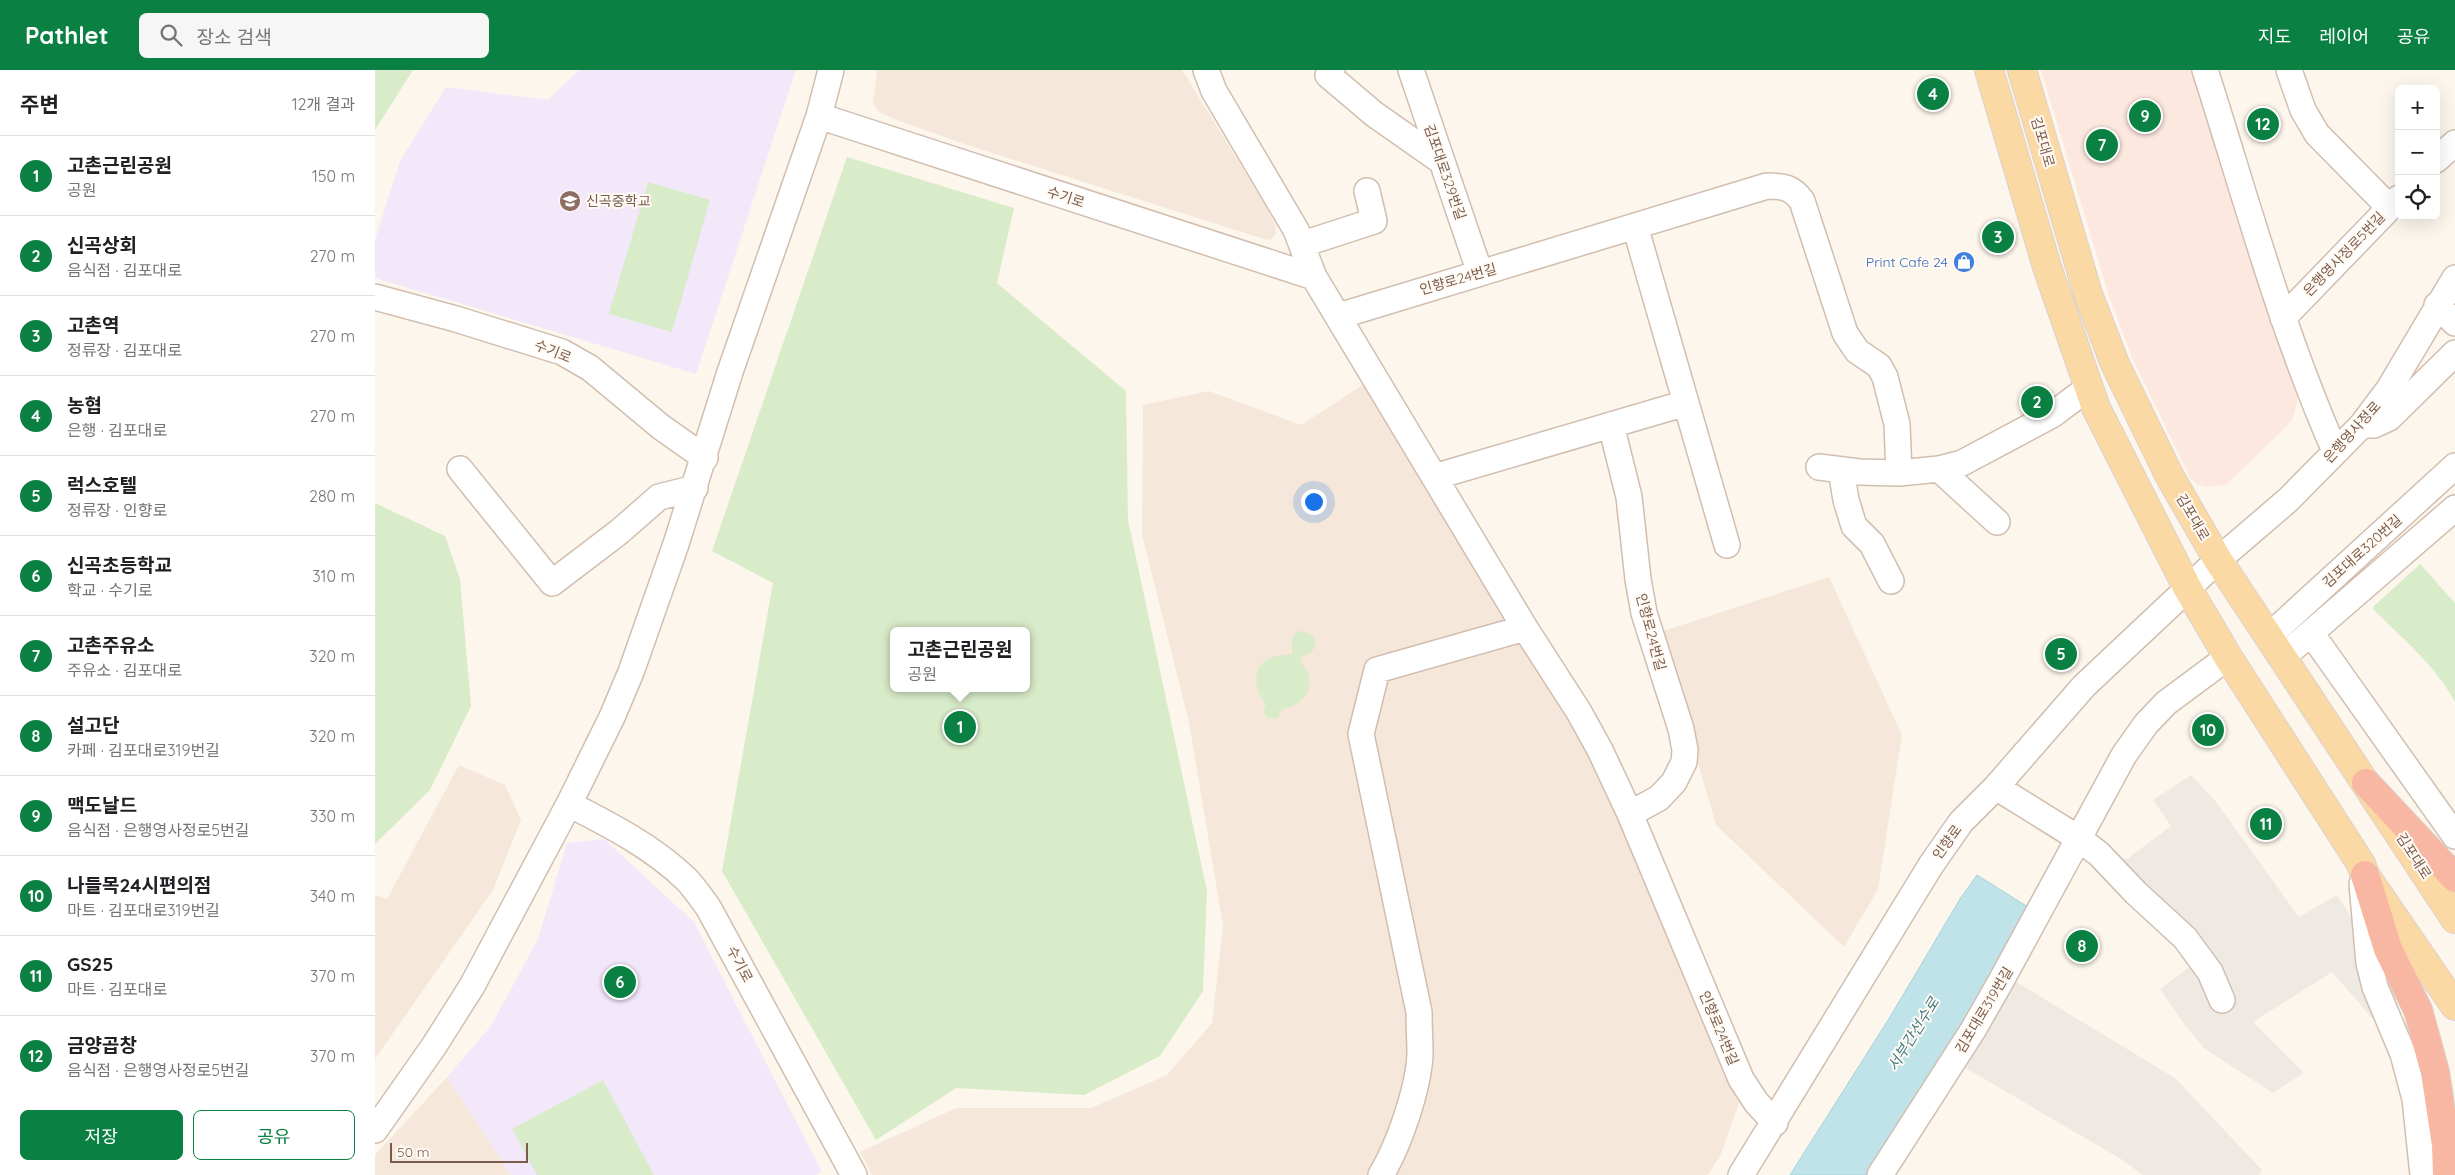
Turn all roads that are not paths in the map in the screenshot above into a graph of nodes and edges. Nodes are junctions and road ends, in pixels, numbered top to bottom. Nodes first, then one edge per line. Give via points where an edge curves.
1 (831, 70) edge
2 (1206, 70) edge
3 (1332, 70) edge
4 (1411, 70) edge
5 (1989, 70) edge
6 (2023, 70) edge
7 (2205, 70) edge
8 (2289, 70) edge
9 (819, 116) junction
10 (2455, 143) edge
11 (2440, 156) edge
12 (1441, 161) junction
13 (1367, 191) dead end
14 (2394, 203) edge
15 (1635, 226) junction
16 (1303, 244) junction
17 (1481, 273) junction
18 (1315, 277) junction
19 (2455, 278) edge
20 (375, 297) edge
21 (2437, 305) junction
22 (1339, 316) junction
23 (2283, 318) junction
24 (2455, 323) edge
25 (2455, 353) edge
26 (2088, 388) junction
27 (1686, 403) junction
28 (1611, 425) junction
29 (2361, 425) junction
30 (2335, 451) junction
31 (705, 458) junction
32 (2455, 466) edge
33 (460, 469) dead end
34 (1939, 469) junction
35 (1899, 473) junction
36 (1435, 477) junction
37 (695, 488) junction
38 (2455, 508) edge
39 (1997, 522) dead end
40 (1727, 545) dead end
41 (2218, 560) junction
42 (1891, 581) dead end
43 (2188, 590) junction
44 (1525, 628) junction
45 (2311, 633) junction
46 (2276, 647) junction
47 (2228, 657) junction
48 (2366, 783) junction
49 (1996, 787) junction
50 (569, 804) junction
51 (1630, 814) junction
52 (2455, 836) edge
53 (2078, 838) junction
54 (2363, 869) junction
55 (2455, 878) edge
56 (2455, 919) edge
57 (2222, 1000) dead end
58 (2455, 1006) edge
59 (1775, 1123) junction
60 (375, 1130) edge
61 (855, 1175) edge
62 (1381, 1175) edge
63 (1741, 1175) edge
64 (1880, 1175) edge
65 (2423, 1175) edge
66 (2447, 1175) edge

1 - 9 street
2 - 16 street, 인향로24번길 via 1214,91
3 - 12 street via 1328,75 1374,114
4 - 12 street, 김포대로329번길
5 - 26 main road via 2047,267
6 - 41 main road, 김포대로 via 2088,294 2115,364 2170,477
7 - 23 street
8 - 14 street, 은행영사정로5번길 via 2303,110 2317,134
9 - 18 street, 수기로
9 - 31 street via 730,372
10 - 11 street
12 - 17 street, 김포대로329번길
13 - 16 street via 1374,221
14 - 23 street, 은행영사정로5번길
15 - 17 street, 인향로24번길
15 - 27 street
15 - 35 street, 인향로24번길 via 1767,186 1783,186 1795,191 1802,201 1845,333 1857,351 1879,366 1885,377 1897,424
16 - 18 street, 인향로24번길
17 - 22 street, 인향로24번길
18 - 22 street, 인향로24번길
19 - 21 street, 은행영사정로
20 - 31 street, 수기로 via 562,352 590,368 661,427
21 - 24 street
21 - 29 street, 은행영사정로 via 2389,389
22 - 36 street, 인향로24번길
23 - 30 street via 2301,371
25 - 29 street via 2389,418 2374,425
26 - 34 street via 2052,414 1962,463
26 - 43 main road via 2116,452
27 - 28 street
27 - 40 street
28 - 36 street
28 - 51 street, 인향로24번길 via 1629,497 1644,613 1685,750 1684,762 1674,782 1659,798
29 - 30 street, 은행영사정로
30 - 41 street, 은행영사정로 via 2288,500
31 - 37 street
32 - 46 street, 김포대로320번길
33 - 37 street via 552,583 659,497
34 - 35 street
34 - 39 street
35 - 42 street via 1830,468 1846,500 1854,526 1872,544
36 - 44 street, 인향로24번길
37 - 50 street via 613,718
38 - 45 street, 김포대로320번길
41 - 43 street, 인향로
41 - 46 main road, 김포대로
43 - 47 main road
43 - 49 street, 인향로 via 2084,686
44 - 51 street, 인향로24번길 via 1601,750
44 - 62 street via 1377,670 1361,734 1419,1012 1420,1048 1409,1111
45 - 46 street, 김포대로320번길
45 - 52 street
46 - 48 main road, 김포대로
47 - 53 street, 김포대로319번길 via 2167,703 2146,724 2124,755
47 - 54 main road
48 - 55 highway
48 - 56 main road, 김포대로
49 - 53 street
49 - 59 street, 인향로 via 1961,822 1931,865
50 - 60 street via 472,986
50 - 61 street, 수기로 via 660,858 687,880 703,900
51 - 59 street, 인향로24번길 via 1741,1079
53 - 57 street via 2099,854 2185,938 2210,972
53 - 64 street, 김포대로319번길 via 2039,915 1978,1022
54 - 58 main road
54 - 65 street via 2365,940 2369,963 2375,987 2403,1054 2415,1098
54 - 66 highway via 2388,949 2418,1010 2435,1072 2447,1145
59 - 63 street, 인향로

